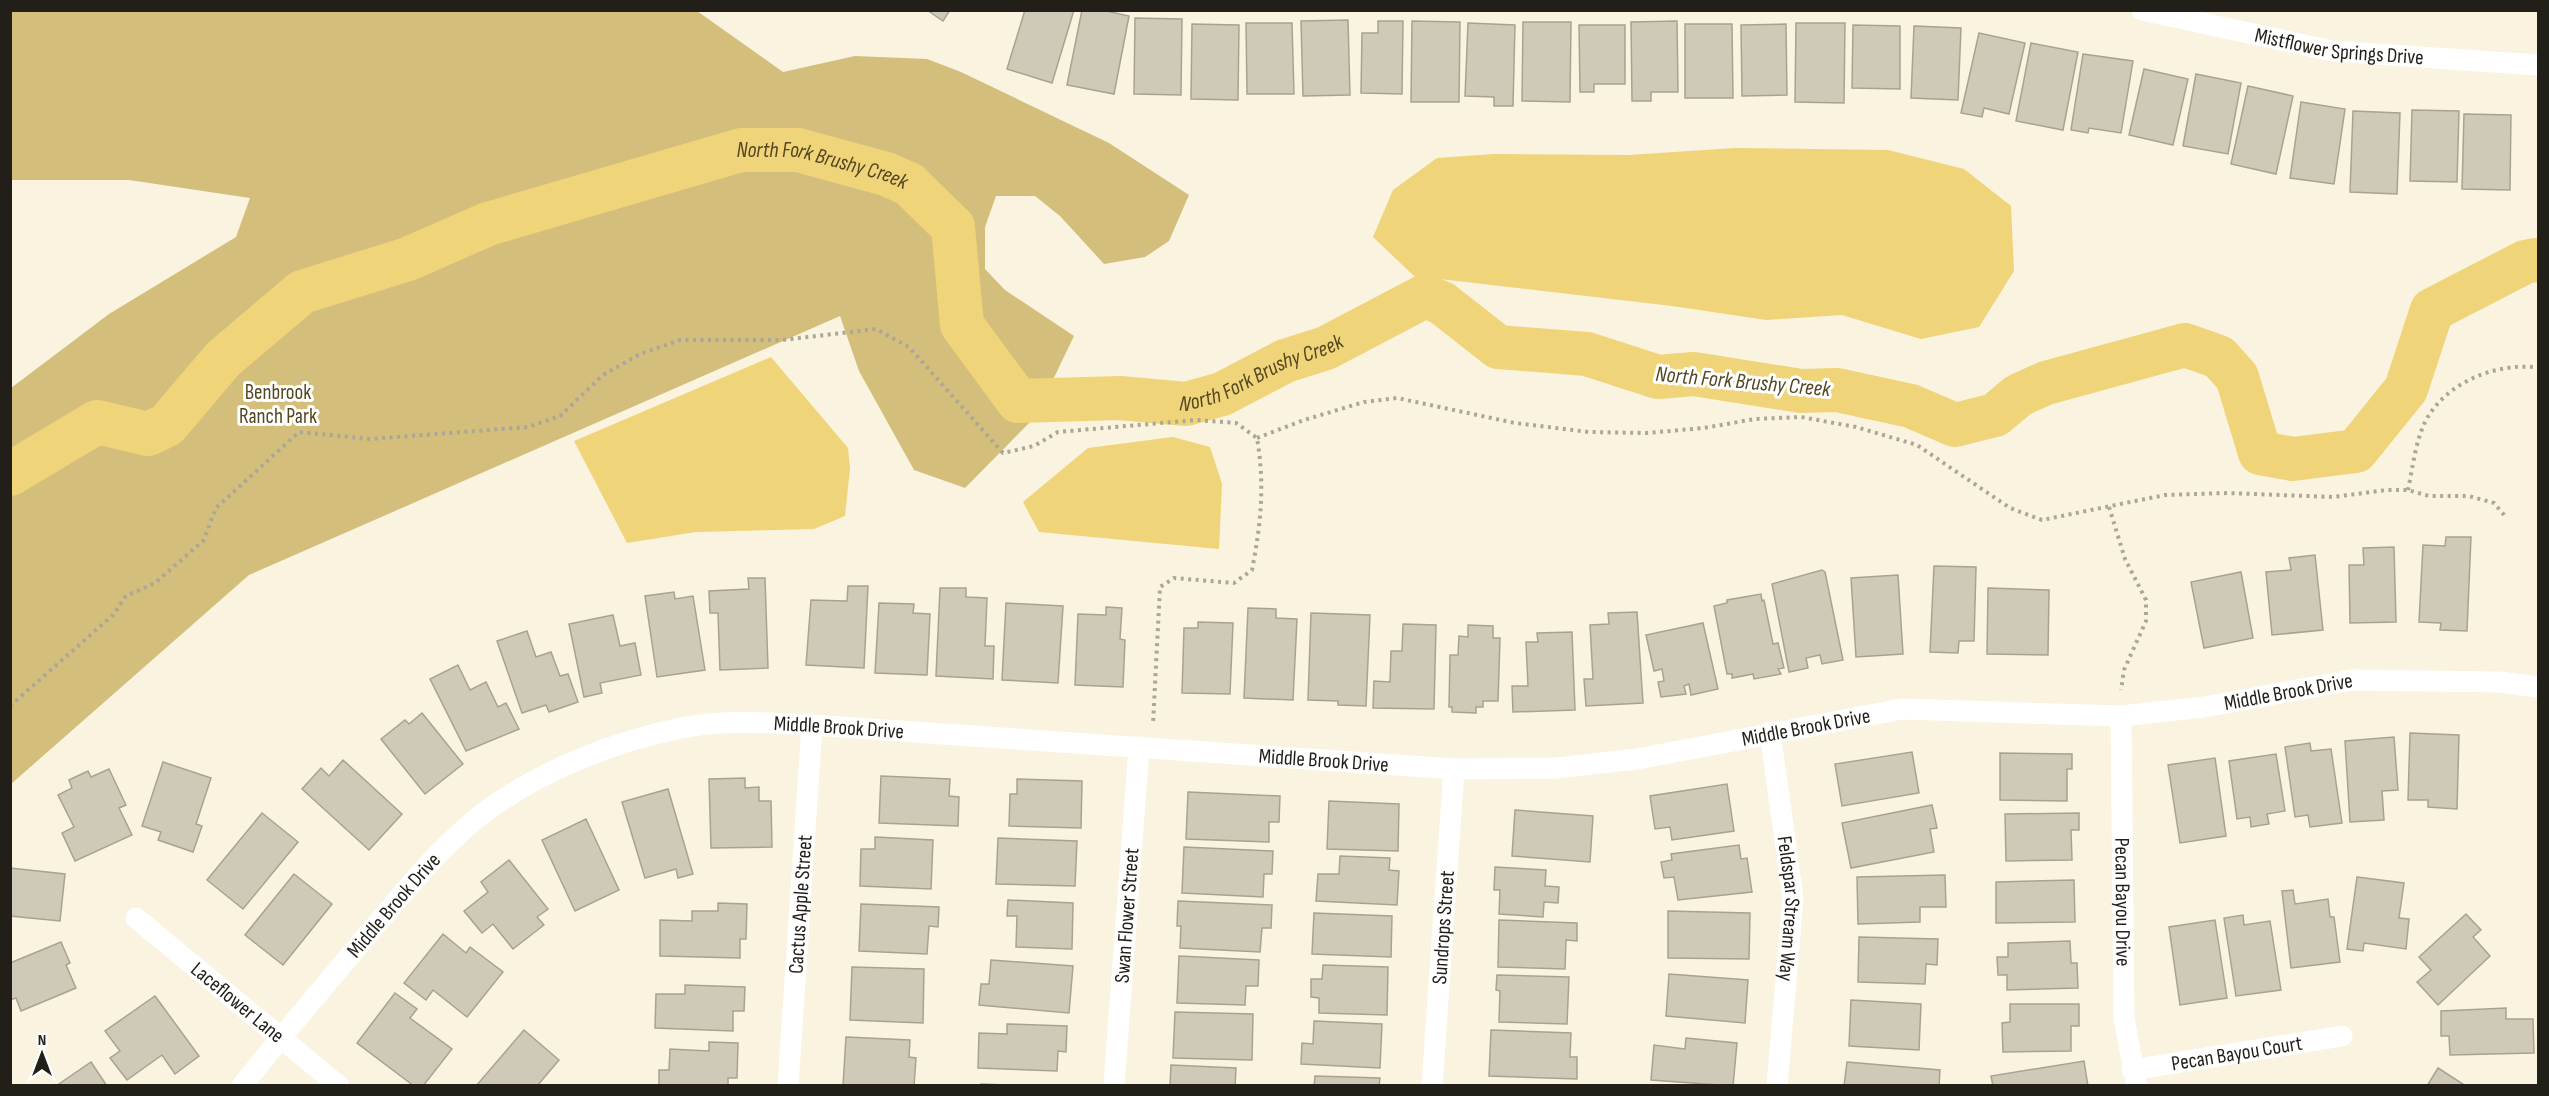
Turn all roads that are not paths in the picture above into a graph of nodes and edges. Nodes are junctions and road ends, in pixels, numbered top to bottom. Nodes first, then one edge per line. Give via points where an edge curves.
1 (2142, 10) edge
2 (2538, 65) edge
3 (2538, 687) edge
4 (2121, 716) junction
5 (812, 725) junction
6 (1770, 732) junction
7 (1139, 747) junction
8 (1454, 769) junction
9 (136, 918) dead end
10 (2342, 1036) dead end
11 (281, 1037) junction
12 (2135, 1078) edge
13 (242, 1086) edge
14 (339, 1086) edge
15 (788, 1086) edge
16 (1114, 1086) edge
17 (1432, 1086) edge
18 (1777, 1086) edge

1 - 2 street, Mistflower Springs Drive via 2332,51
3 - 4 street, Middle Brook Drive via 2500,682 2352,680 2204,707
4 - 6 street, Middle Brook Drive via 1902,709
4 - 12 street, Pecan Bayou Drive via 2124,1019
5 - 7 street, Middle Brook Drive
5 - 11 street, Middle Brook Drive via 737,722 681,728 582,759 536,781 493,807 454,840 412,883
5 - 15 street, Cactus Apple Street
6 - 8 street, Middle Brook Drive via 1637,759 1557,768
6 - 18 street, Feldspar Stream Way via 1793,898
7 - 8 street, Middle Brook Drive
7 - 16 street, Swan Flower Street
8 - 17 street, Sundrops Street
9 - 11 street, Laceflower Lane
10 - 12 street, Pecan Bayou Court
11 - 13 street, Middle Brook Drive
11 - 14 street, Laceflower Lane

